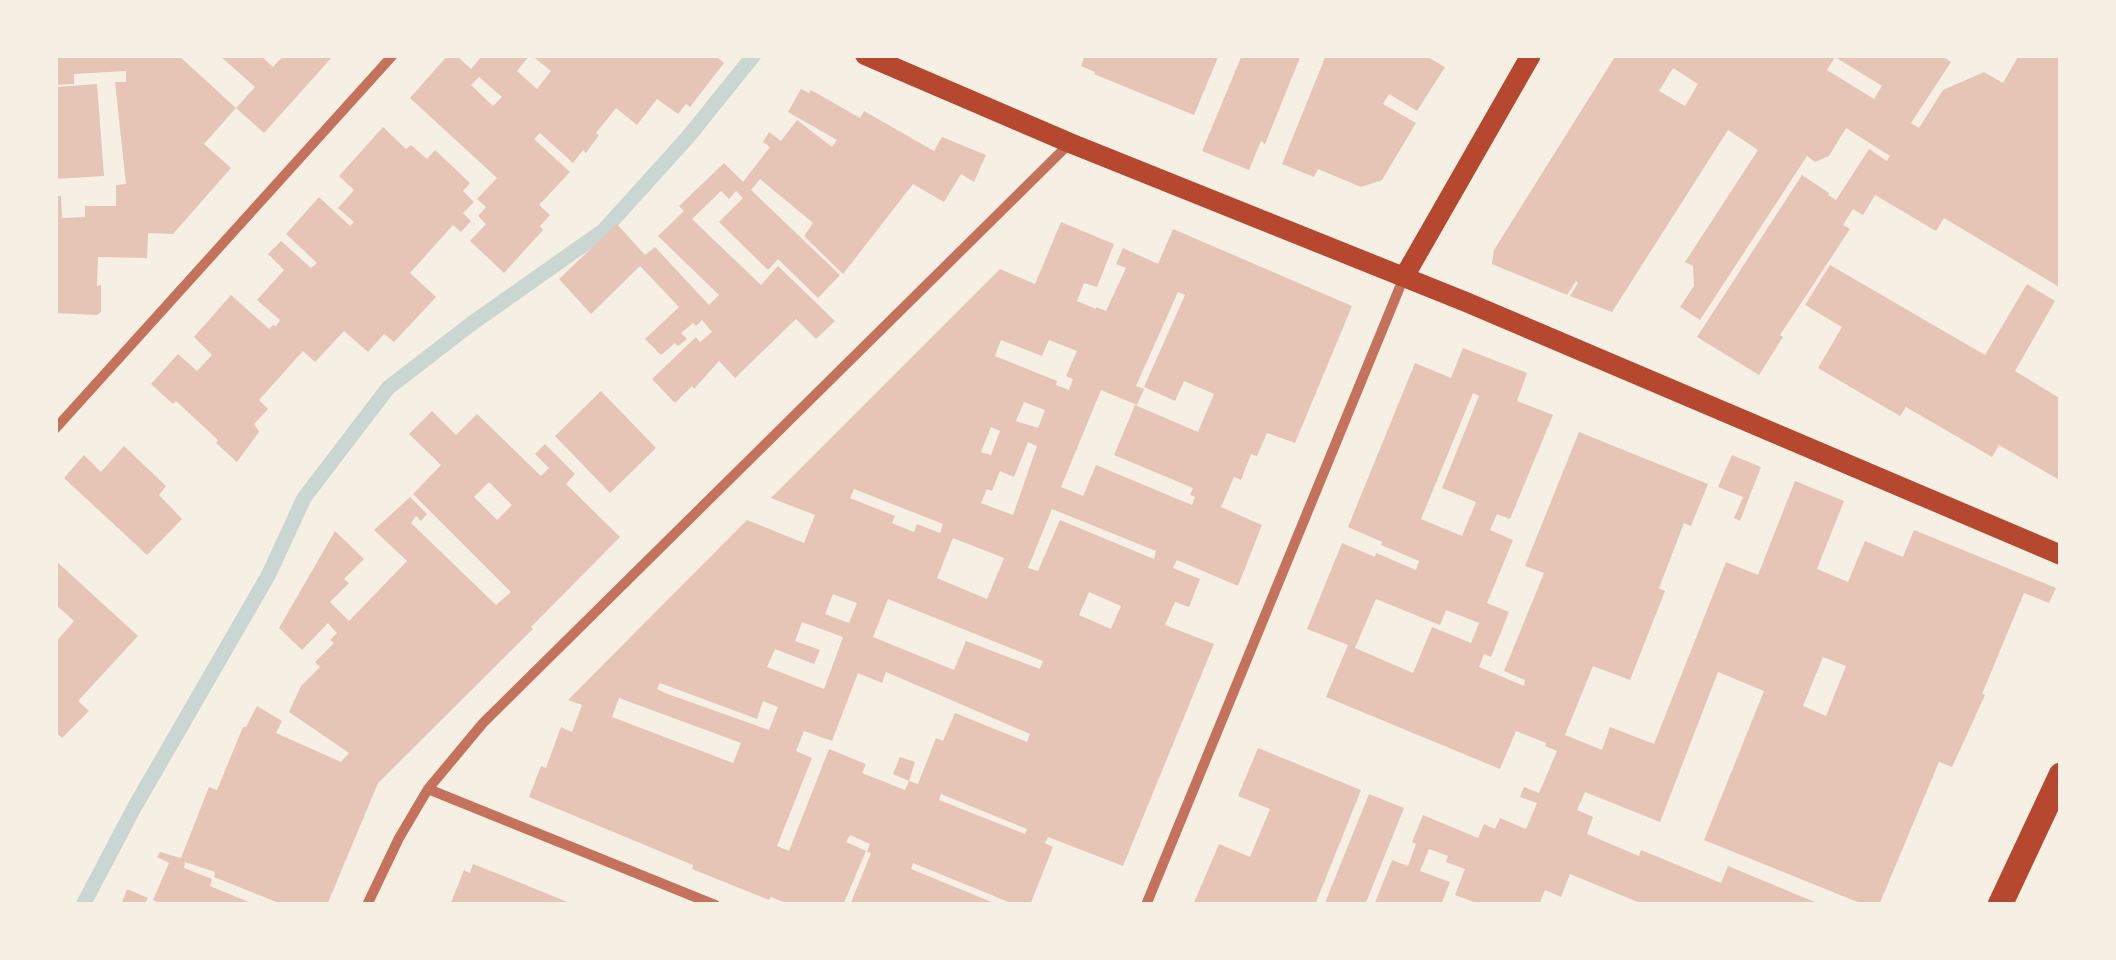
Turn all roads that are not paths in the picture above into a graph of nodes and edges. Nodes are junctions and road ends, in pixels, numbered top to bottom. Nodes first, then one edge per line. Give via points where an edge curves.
1 (393, 55) edge
2 (866, 55) edge
3 (1531, 55) edge
4 (1070, 143) junction
5 (1404, 277) junction
6 (55, 429) edge
7 (2061, 556) edge
8 (2061, 775) edge
9 (428, 788) junction
10 (367, 905) edge
11 (715, 905) edge
12 (1146, 905) edge
13 (2000, 905) edge

1 - 6 street
2 - 4 main road
3 - 5 main road
4 - 5 main road
4 - 9 street via 484,724
5 - 7 main road
5 - 12 street
8 - 13 main road
9 - 10 street
9 - 11 street

